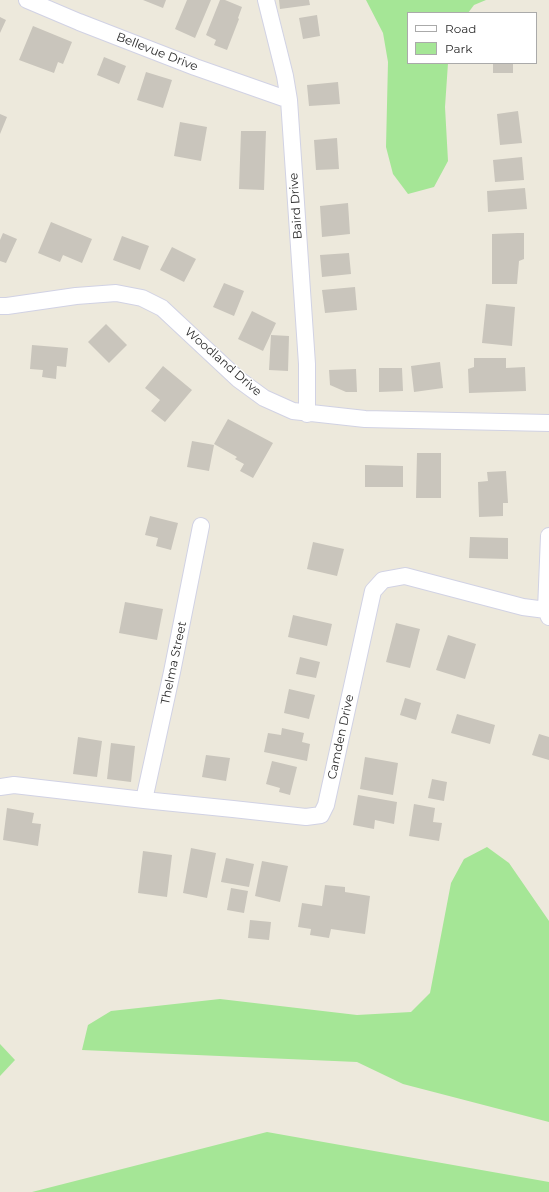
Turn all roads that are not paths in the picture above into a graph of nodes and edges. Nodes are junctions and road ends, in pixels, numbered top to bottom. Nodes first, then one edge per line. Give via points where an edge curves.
1 (27, 0) edge
2 (266, 0) edge
3 (289, 100) junction
4 (0, 306) edge
5 (308, 414) junction
6 (549, 423) edge
7 (201, 526) dead end
8 (549, 536) edge
9 (547, 613) edge
10 (0, 787) edge
11 (144, 800) junction

1 - 3 street, Bellevue Drive via 181,61
2 - 3 street, Baird Drive
3 - 5 street, Baird Drive via 307,364
4 - 5 street, Woodland Drive via 116,293 142,298 162,308 238,379 264,398 293,411
5 - 6 street, Woodland Drive via 365,419
7 - 11 street, Thelma Street
8 - 9 street, Camden Drive
9 - 11 street, Camden Drive via 404,576 383,580 373,591 326,805 321,815 306,816
10 - 11 street, Camden Drive via 14,785

